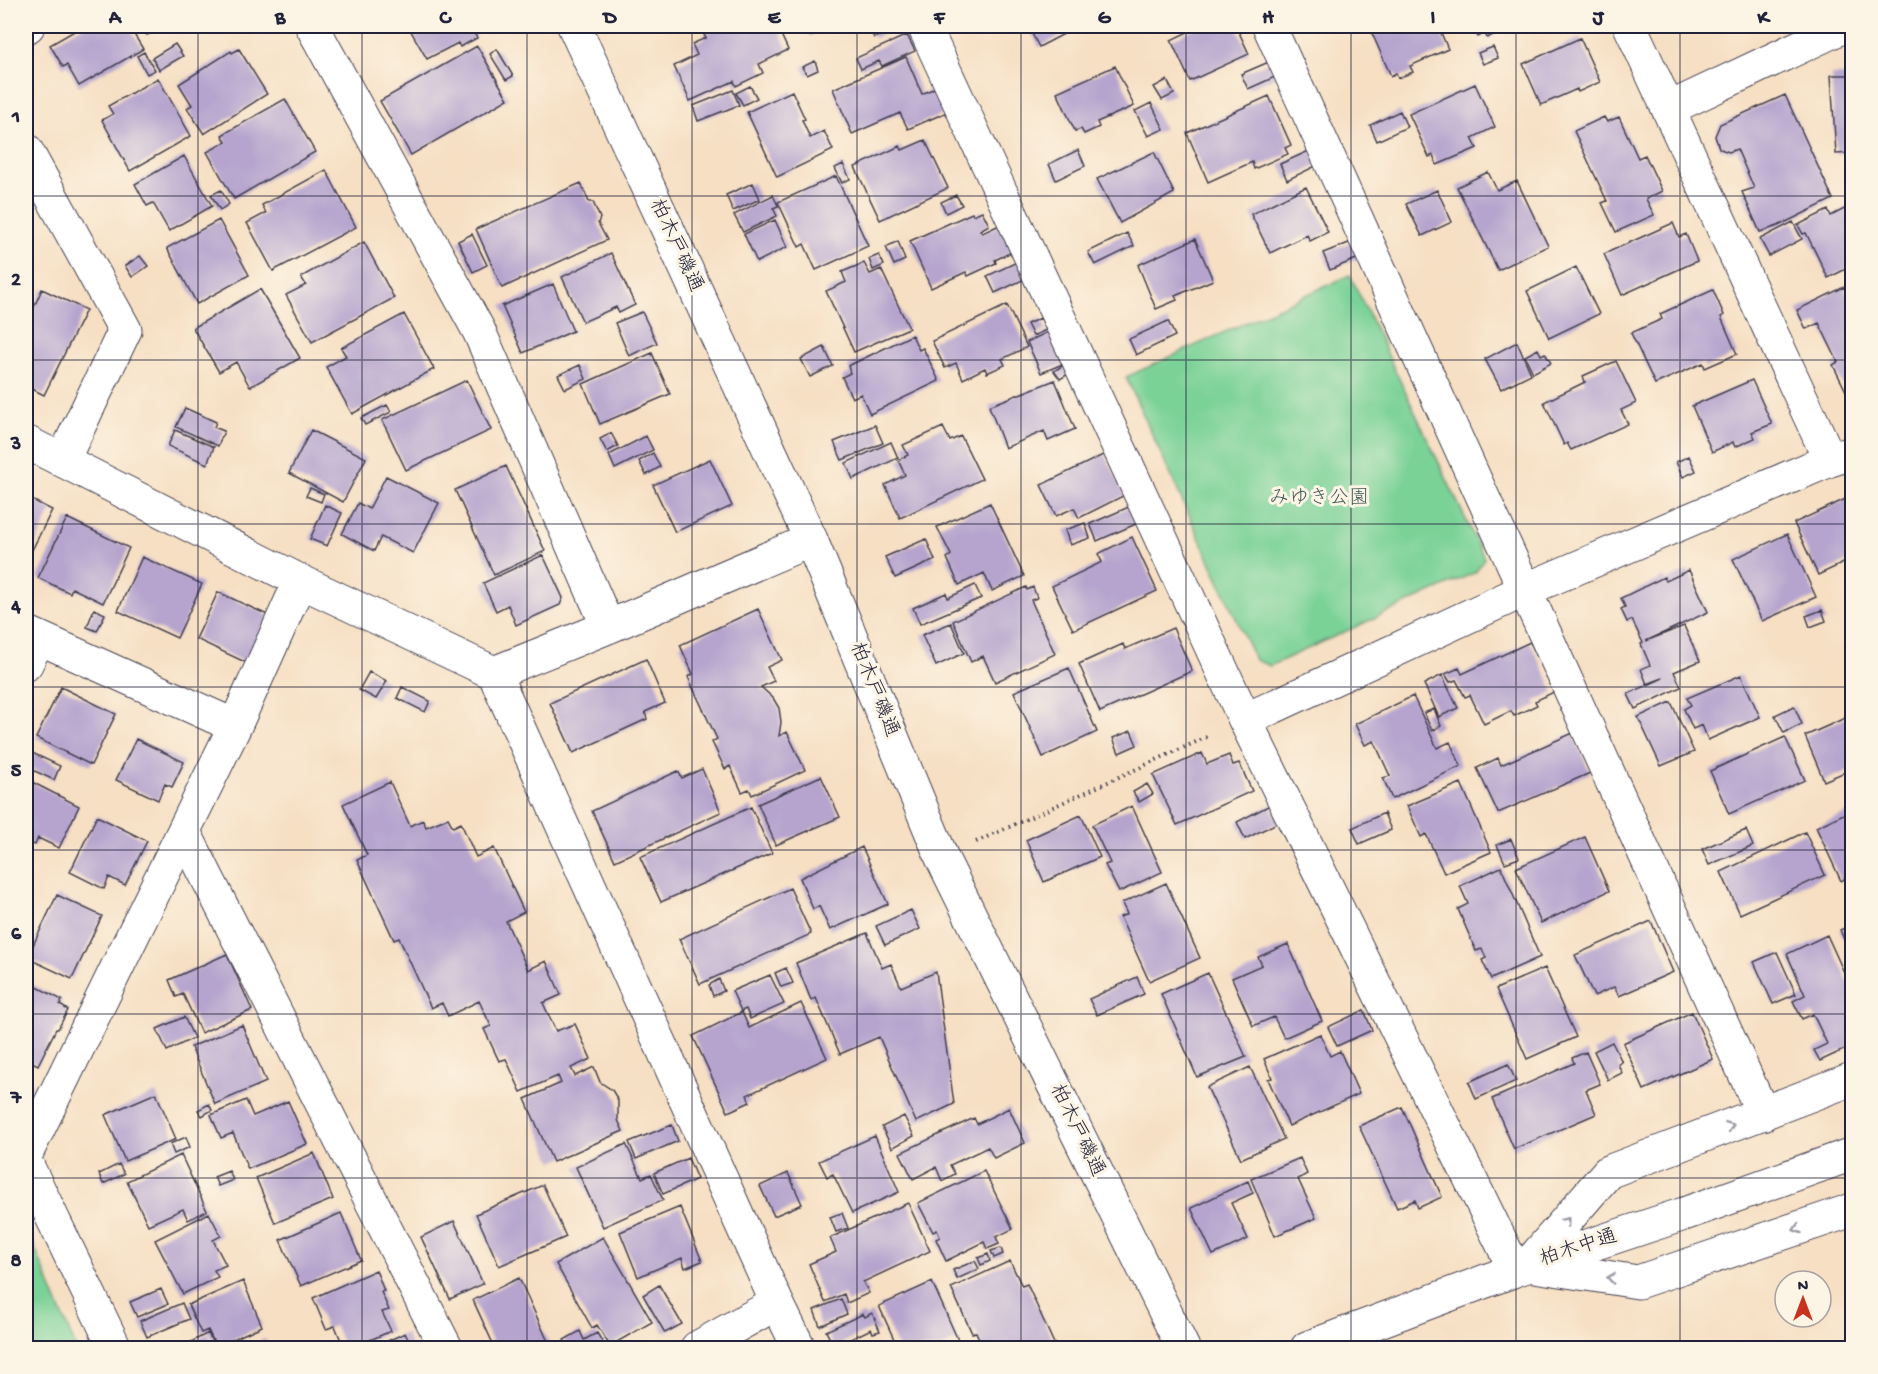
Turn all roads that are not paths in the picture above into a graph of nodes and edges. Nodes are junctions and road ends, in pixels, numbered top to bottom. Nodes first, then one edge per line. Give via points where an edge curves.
1 (312, 26) edge
2 (574, 26) edge
3 (924, 26) edge
4 (1269, 26) edge
5 (1630, 26) edge
6 (1843, 26) edge
7 (1668, 109) junction
8 (26, 150) edge
9 (26, 442) edge
10 (1841, 456) edge
11 (63, 460) junction
12 (811, 540) junction
13 (300, 581) junction
14 (1525, 590) junction
15 (608, 627) junction
16 (30, 645) edge
17 (494, 672) junction
18 (1245, 720) junction
19 (235, 726) junction
20 (184, 832) junction
21 (1852, 1079) edge
22 (1763, 1114) junction
23 (26, 1154) edge
24 (1852, 1154) edge
25 (26, 1163) edge
26 (1852, 1210) edge
27 (1522, 1268) junction
28 (777, 1303) junction
29 (115, 1348) edge
30 (446, 1348) edge
31 (697, 1348) edge
32 (799, 1348) edge
33 (1184, 1348) edge
34 (1307, 1348) edge

1 - 15 street via 479,331
2 - 12 street, 柏木戸磯通
3 - 18 street
4 - 14 street
5 - 7 street
6 - 7 street
7 - 10 street
8 - 11 street via 125,330
9 - 11 street
10 - 14 street
11 - 13 street
12 - 15 street
12 - 33 street, 柏木戸磯通 via 942,858
13 - 17 street
13 - 19 street
14 - 18 street
14 - 22 street
15 - 17 street
16 - 19 street
17 - 28 street
18 - 27 street
19 - 20 street
20 - 23 street
20 - 30 street
21 - 22 street
27 -> 22 street via 1608,1172
24 - 27 street, 柏木中通
25 - 29 street
26 -> 27 street via 1638,1282
27 - 34 street, 柏木中通
28 - 31 street
28 - 32 street

